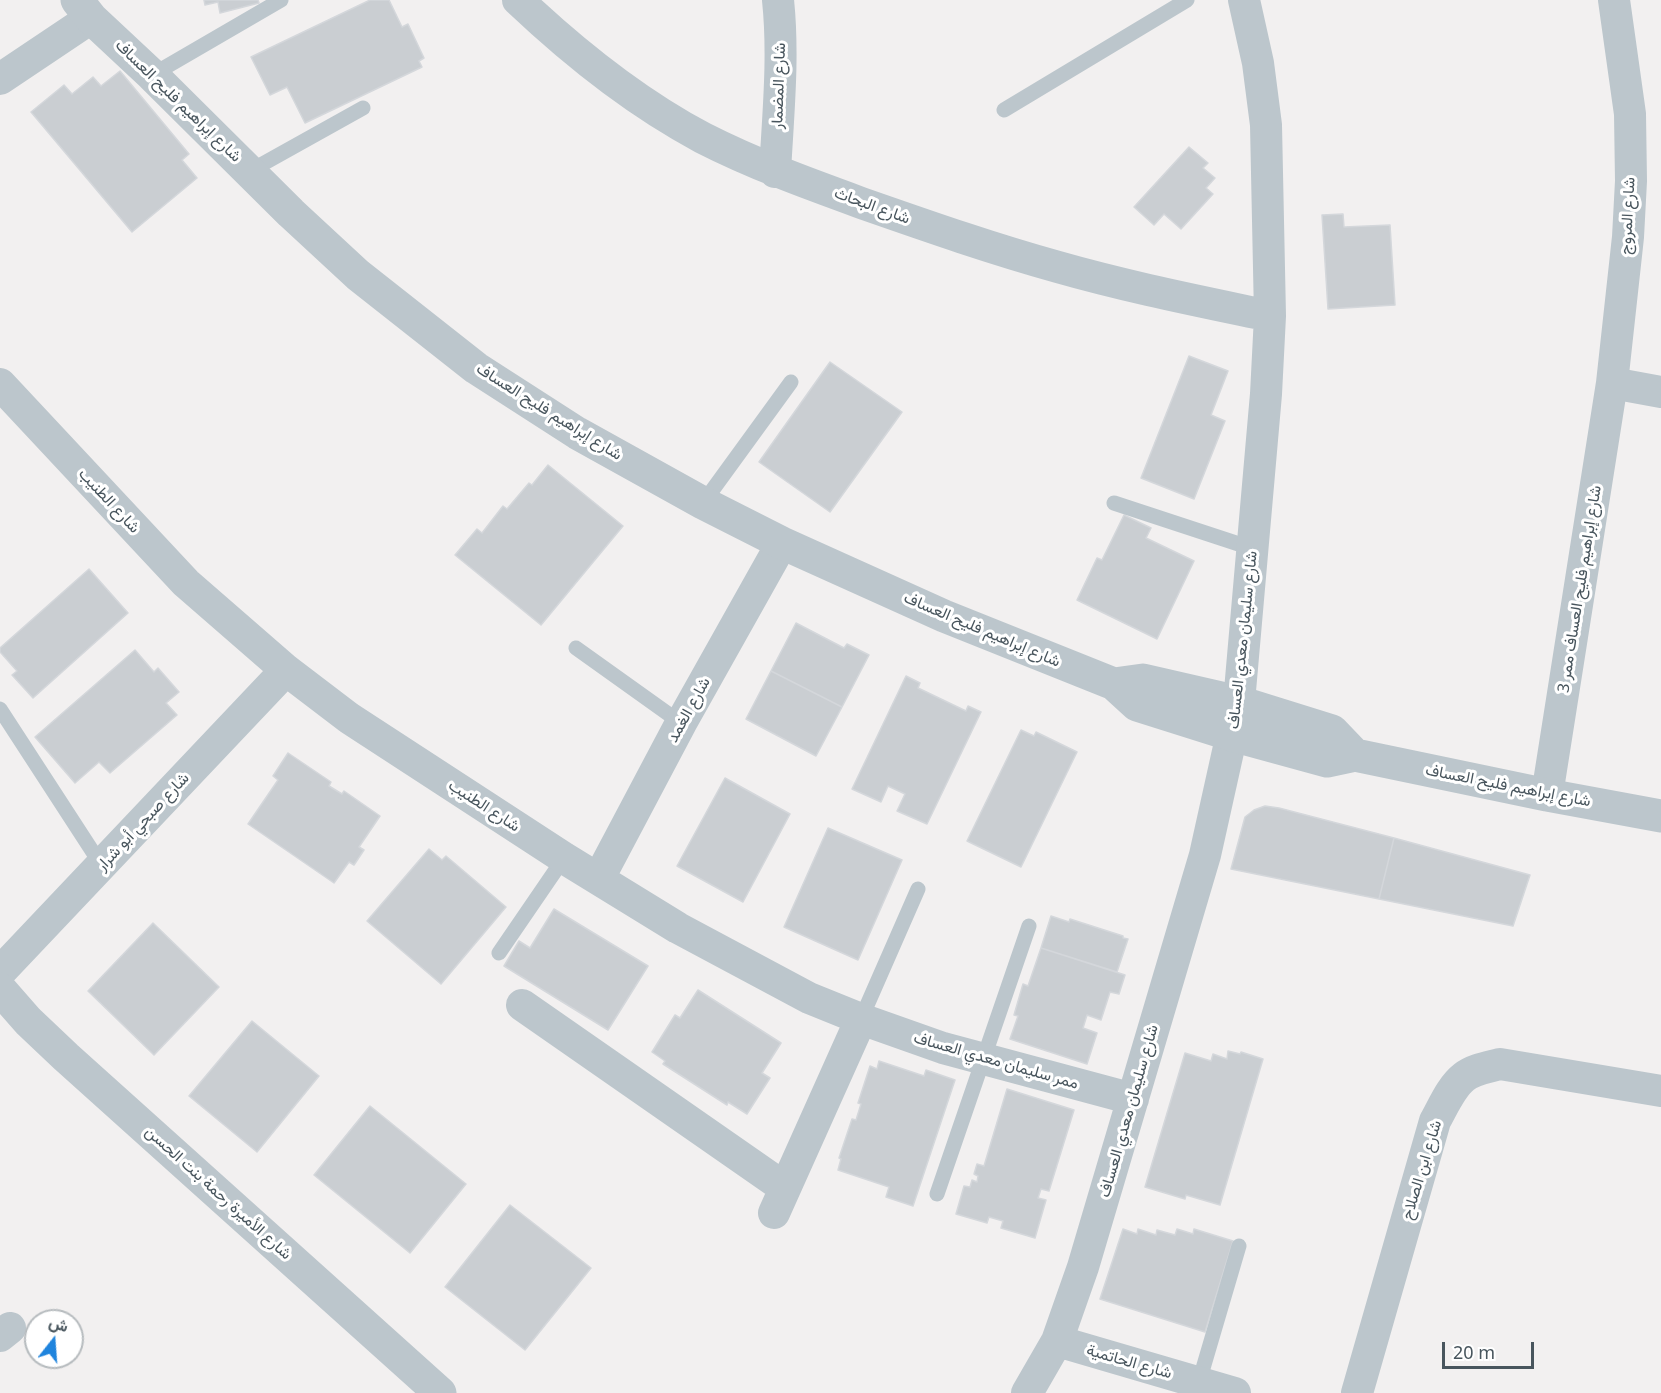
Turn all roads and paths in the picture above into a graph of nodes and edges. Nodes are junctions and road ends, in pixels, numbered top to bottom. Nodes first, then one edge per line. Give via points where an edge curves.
1 (281, 0) edge
2 (518, 0) edge
3 (778, 0) edge
4 (1187, 0) edge
5 (1244, 0) edge
6 (1614, 0) edge
7 (84, 9) edge
8 (152, 75) junction
9 (0, 79) edge
10 (363, 108) dead end
11 (1004, 110) dead end
12 (250, 171) junction
13 (775, 171) junction
14 (1270, 316) junction
15 (791, 382) dead end
16 (1612, 383) junction
17 (0, 384) edge
18 (1661, 392) edge
19 (703, 503) junction
20 (1114, 503) dead end
21 (782, 543) junction
22 (1254, 549) junction
23 (576, 648) dead end
24 (286, 670) junction
25 (1114, 684) junction
26 (1239, 702) junction
27 (0, 709) edge
28 (681, 723) junction
29 (1233, 735) junction
30 (1355, 755) junction
31 (1547, 795) junction
32 (1661, 816) edge
33 (564, 858) junction
34 (102, 866) junction
35 (599, 878) junction
36 (918, 889) dead end
37 (1029, 926) dead end
38 (499, 953) dead end
39 (0, 972) edge
40 (0, 989) edge
41 (522, 1005) dead end
42 (861, 1019) junction
43 (984, 1060) junction
44 (1661, 1091) edge
45 (1133, 1099) junction
46 (937, 1194) dead end
47 (1239, 1246) dead end
48 (1058, 1341) junction
49 (1198, 1382) junction
50 (440, 1393) edge
51 (1027, 1393) edge
52 (1234, 1393) edge
53 (1357, 1393) edge

1 - 8 lane
2 - 13 street, شارع البحاث via 556,36 631,94 703,137
3 - 13 street, شارع المضمار via 781,22
4 - 11 lane
5 - 14 street, شارع سليمان معدي العساف via 1266,125
6 - 16 street, شارع المروج via 1630,114 1631,181
7 - 8 street, شارع إبراهيم فليح العساف
7 - 9 street
8 - 12 street, شارع إبراهيم فليح العساف
10 - 12 lane
12 - 19 street, شارع إبراهيم فليح العساف via 358,275 476,368 577,433
13 - 14 street, شارع البحاث via 943,232 1058,267
14 - 22 street, شارع سليمان معدي العساف
15 - 19 lane
16 - 18 street
16 - 31 street, شارع إبراهيم فليح العساف ممر 3
17 - 24 street, شارع الطنيب via 186,583
19 - 21 street, شارع إبراهيم فليح العساف
20 - 22 lane
21 - 25 street, شارع إبراهيم فليح العساف via 944,616
21 - 28 street, شارع الغمد
22 - 26 street, شارع سليمان معدي العساف
23 - 28 lane
24 - 33 street, شارع الطنيب via 349,718
24 - 34 street, شارع صبحي أبو شرار
25 - 26 street, شارع إبراهيم فليح العساف via 1143,680
25 - 29 street, شارع إبراهيم فليح العساف via 1137,705
26 - 29 street, شارع سليمان معدي العساف
26 - 30 street, شارع إبراهيم فليح العساف via 1332,731
27 - 34 lane
28 - 35 street, شارع الغمد
29 - 30 street, شارع إبراهيم فليح العساف via 1327,761
29 - 45 street, شارع سليمان معدي العساف via 1205,855
30 - 31 street, شارع إبراهيم فليح العساف
31 - 32 street, شارع إبراهيم فليح العساف
33 - 35 street, شارع الطنيب
33 - 38 lane
34 - 39 street, شارع صبحي أبو شرار
35 - 42 street, شارع الطنيب via 749,968
36 - 42 lane
37 - 43 lane
40 - 50 street, شارع الأميرة رحمة بنت الحسن via 66,1057
41 - 42 street via 779,1201
42 - 43 street, ممر سليمان معدي العساف
43 - 45 street, ممر سليمان معدي العساف
43 - 46 lane
44 - 53 street, شارع ابن الصلاح via 1500,1064 1464,1077 1435,1121
45 - 48 street, شارع سليمان معدي العساف
47 - 49 lane
48 - 49 street, شارع الحاتمية
48 - 51 street, شارع سليمان معدي العساف
49 - 52 street, شارع الحاتمية

